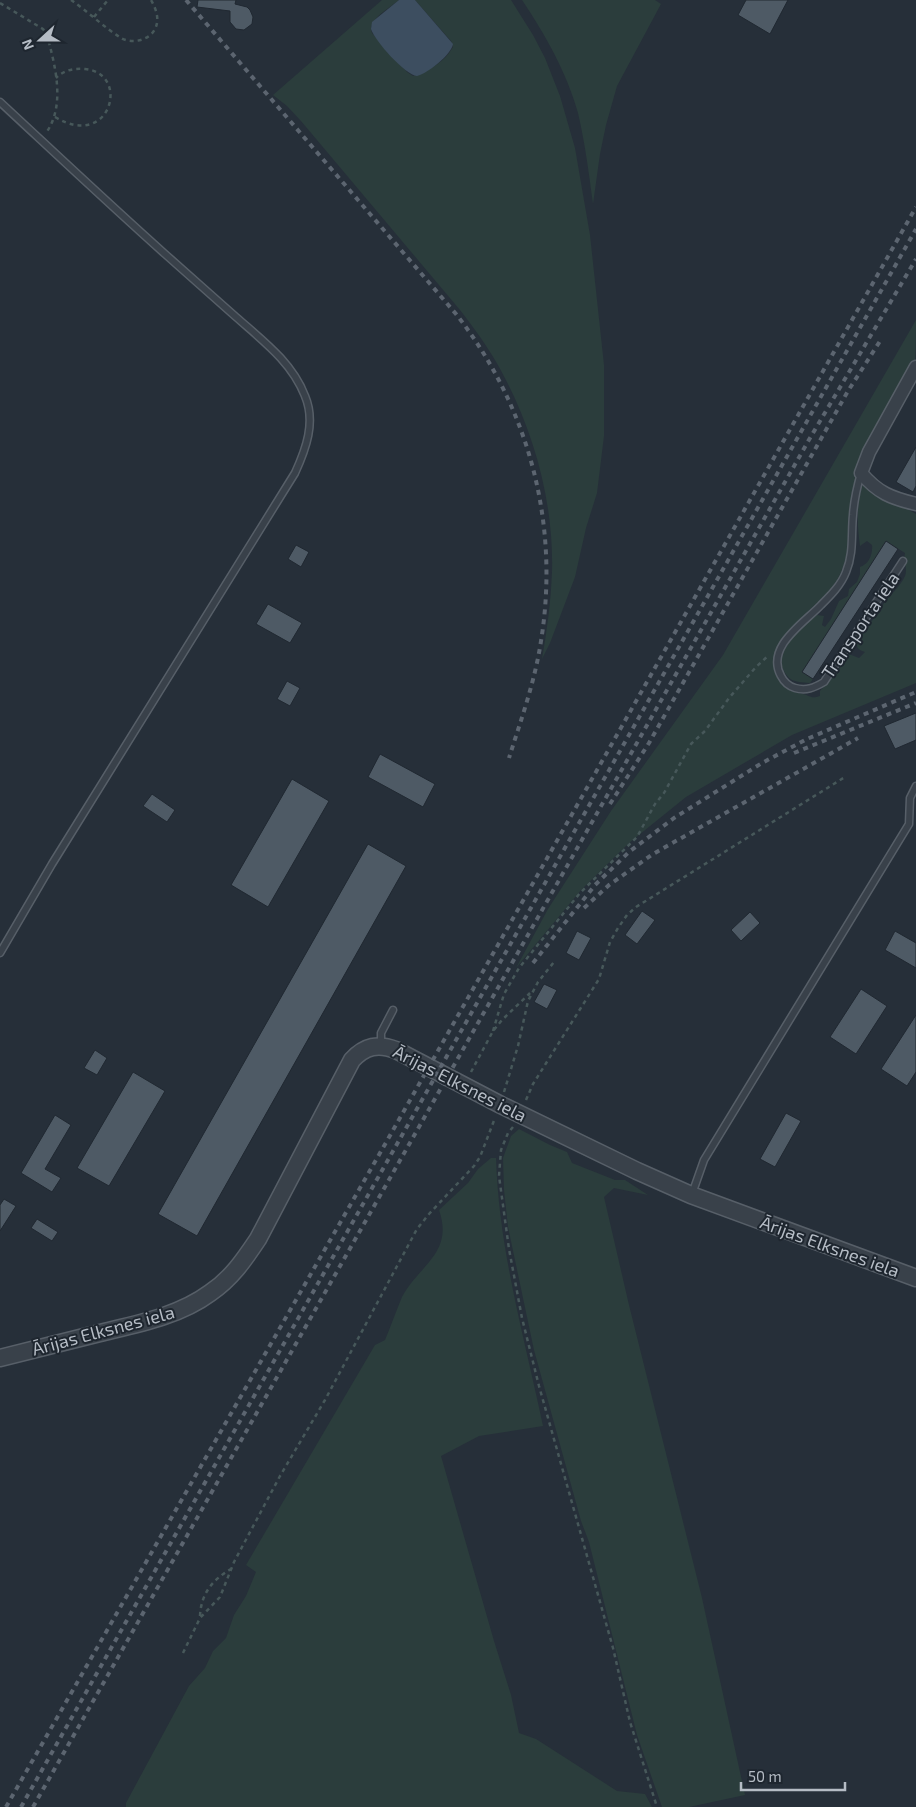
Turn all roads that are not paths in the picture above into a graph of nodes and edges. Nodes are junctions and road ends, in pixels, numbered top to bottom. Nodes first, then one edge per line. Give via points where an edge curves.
1 (0, 102) edge
2 (916, 367) edge
3 (861, 473) junction
4 (916, 504) edge
5 (903, 561) dead end
6 (916, 786) edge
7 (0, 953) edge
8 (393, 1010) dead end
9 (381, 1046) junction
10 (691, 1195) junction
11 (916, 1278) edge
12 (0, 1358) edge

1 - 7 lane via 280,356 299,382 310,414 304,452 295,473
2 - 3 street, Transporta iela via 869,452
3 - 4 street via 882,493
3 - 5 lane, Transporta iela via 854,500 852,548 846,571 831,595 787,638 780,650 777,662 785,683 804,690 824,682
6 - 10 lane via 910,798 909,824 704,1160
8 - 9 lane via 381,1033
9 - 10 street, Ārijas Elksnes iela via 396,1050 501,1105
9 - 12 street, Ārijas Elksnes iela via 369,1047 352,1060 258,1239 237,1270 220,1286 200,1300 165,1316
10 - 11 street, Ārijas Elksnes iela

